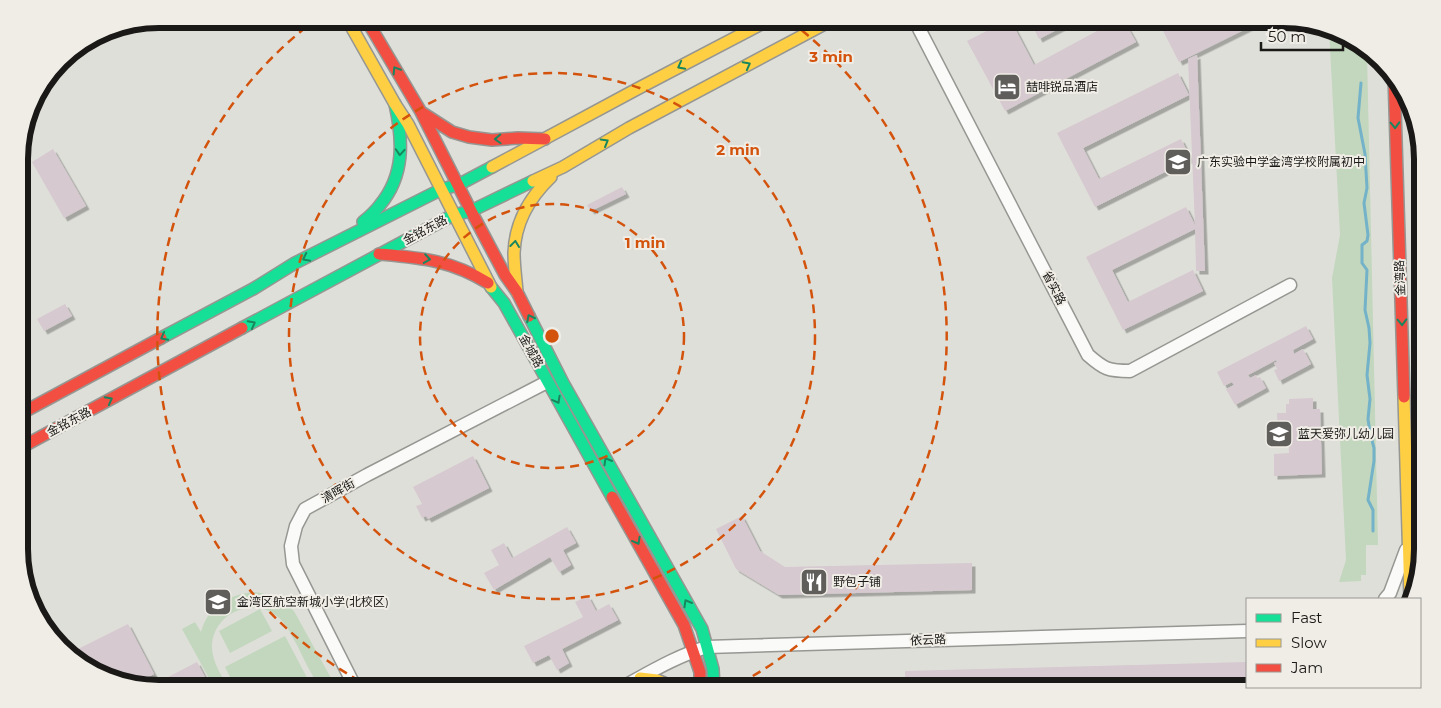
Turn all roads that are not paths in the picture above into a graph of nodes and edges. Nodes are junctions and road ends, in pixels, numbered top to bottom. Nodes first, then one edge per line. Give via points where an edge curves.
1 (352, 28) edge
2 (371, 28) edge
3 (754, 28) edge
4 (808, 28) edge
5 (816, 28) edge
6 (919, 28) edge
7 (810, 31) junction
8 (1394, 91) edge
9 (395, 104) junction
10 (421, 112) junction
11 (547, 139) junction
12 (563, 167) junction
13 (458, 185) junction
14 (442, 190) junction
15 (472, 212) junction
16 (453, 215) junction
17 (349, 236) junction
18 (379, 254) junction
19 (488, 283) junction
20 (1290, 285) dead end
21 (517, 292) junction
22 (547, 382) junction
23 (28, 410) edge
24 (28, 444) edge
25 (1409, 540) junction
26 (1410, 580) edge
27 (1386, 598) edge
28 (1246, 631) edge
29 (707, 647) junction
30 (694, 650) junction
31 (640, 678) junction
32 (351, 680) edge
33 (636, 680) edge
34 (657, 680) edge
35 (700, 680) edge
36 (714, 680) edge

1 - 9 main road, 金城路
10 -> 2 main road, 金城路
3 -> 11 main road via 640,88 568,132
4 - 7 main road
5 - 7 main road, 金铭东路
6 - 20 street, 省实路 via 1088,355 1101,366 1115,371 1130,371
12 -> 7 main road, 金铭东路 via 580,153
8 -> 25 main road, 金湾路
9 - 14 main road, 金城路
9 -> 17 main road via 401,133 396,177 381,205
11 -> 10 main road via 469,137 452,132
10 - 13 main road, 金城路
11 - 13 main road
12 - 15 main road, 金铭东路
21 -> 12 main road via 514,248 517,230 535,194
13 - 14 main road
13 - 15 main road, 金城路
14 - 16 main road, 金城路
14 - 17 main road
15 - 16 main road, 金铭东路
15 - 21 main road, 金城路
16 - 18 main road, 金铭东路
16 - 19 main road, 金城路
17 -> 23 main road via 332,249 296,264
18 -> 19 main road via 445,262
24 -> 18 main road, 金铭东路 via 343,269
19 - 22 main road, 金城路 via 504,303
29 -> 21 main road, 金城路 via 702,629 562,383
22 -> 30 main road, 金城路 via 684,625
22 - 32 street, 清晖街 via 305,509 294,533 293,564
25 - 26 main road, 金湾路
25 - 27 street
28 - 29 street, 依云路
29 - 30 street, 依云路
29 - 36 main road, 金城路
30 - 31 street, 依云路
30 - 35 main road, 金城路
31 - 33 street, 依云路
31 - 34 main road

